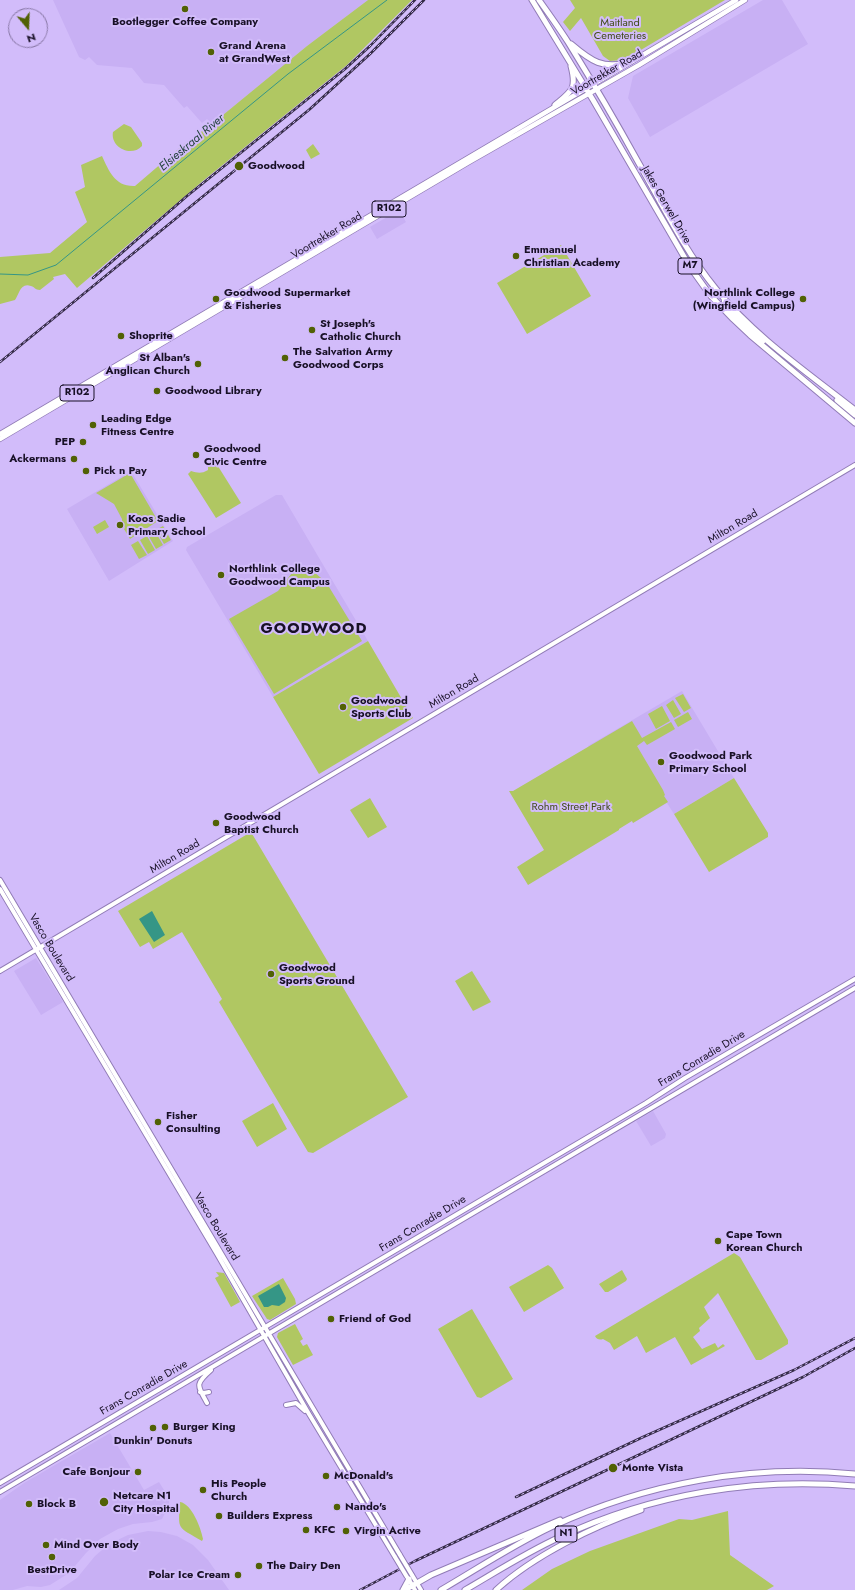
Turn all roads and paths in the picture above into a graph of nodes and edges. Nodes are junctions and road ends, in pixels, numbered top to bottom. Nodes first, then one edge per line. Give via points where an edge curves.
1 (532, 0) edge
2 (539, 0) edge
3 (736, 0) edge
4 (746, 0) edge
5 (567, 40) junction
6 (569, 61) junction
7 (630, 62) junction
8 (593, 83) junction
9 (586, 88) junction
10 (597, 89) junction
11 (589, 94) junction
12 (555, 105) junction
13 (710, 295) junction
14 (724, 298) junction
15 (772, 354) junction
16 (831, 391) junction
17 (855, 410) edge
18 (855, 415) edge
19 (855, 423) edge
20 (0, 434) edge
21 (0, 439) edge
22 (855, 465) edge
23 (0, 880) edge
24 (0, 889) edge
25 (38, 949) junction
26 (0, 972) edge
27 (855, 979) edge
28 (855, 988) edge
29 (266, 1327) junction
30 (260, 1330) junction
31 (269, 1333) junction
32 (264, 1336) junction
33 (219, 1363) junction
34 (200, 1391) junction
35 (209, 1392) dead end
36 (207, 1403) dead end
37 (286, 1405) dead end
38 (309, 1414) junction
39 (855, 1474) edge
40 (0, 1483) edge
41 (855, 1486) edge
42 (0, 1492) edge
43 (676, 1497) junction
44 (598, 1507) junction
45 (397, 1556) junction
46 (409, 1577) junction
47 (415, 1586) edge
48 (404, 1590) edge
49 (421, 1590) edge
50 (441, 1590) edge
51 (465, 1590) edge
52 (496, 1590) edge

1 - 6 highway, Jakes Gerwel Drive / M7
2 - 5 highway, Jakes Gerwel Drive / M7
3 - 7 main road, Voortrekker Road / R102
4 - 10 main road, Voortrekker Road / R102
5 - 7 highway via 598,63 614,66
5 - 8 highway, Jakes Gerwel Drive / M7
6 - 9 highway, Jakes Gerwel Drive / M7
6 - 12 highway via 573,86 570,93
7 - 8 main road, Voortrekker Road / R102
8 - 9 main road, Voortrekker Road / R102
8 - 10 highway, Jakes Gerwel Drive / M7
9 - 11 highway, Jakes Gerwel Drive / M7
9 - 12 main road, Voortrekker Road / R102
10 - 11 main road, Voortrekker Road / R102
10 - 14 highway, Jakes Gerwel Drive / M7 via 687,248
11 - 13 highway, Jakes Gerwel Drive / M7 via 690,267
11 - 21 main road, Voortrekker Road / R102
12 - 20 main road, Voortrekker Road / R102
13 - 14 highway
13 - 15 highway, Jakes Gerwel Drive / M7
14 - 15 highway via 726,306 766,344
14 - 16 highway, Jakes Gerwel Drive / M7 via 772,344
15 - 19 highway, Jakes Gerwel Drive / M7
16 - 17 highway, Jakes Gerwel Drive / M7
16 - 18 highway
22 - 25 main road, Milton Road
23 - 25 main road, Vasco Boulevard
24 - 25 main road, Vasco Boulevard
25 - 26 main road, Milton Road
25 - 29 main road, Vasco Boulevard
25 - 30 main road, Vasco Boulevard
27 - 29 main road, Frans Conradie Drive
28 - 31 main road, Frans Conradie Drive
29 - 30 main road, Frans Conradie Drive
29 - 31 main road, Vasco Boulevard
30 - 32 main road, Vasco Boulevard
30 - 40 main road, Frans Conradie Drive
31 - 32 main road, Frans Conradie Drive
31 - 45 main road, Vasco Boulevard
32 - 33 main road, Frans Conradie Drive
32 - 38 main road, Vasco Boulevard
33 - 34 main road via 200,1380
33 - 42 main road, Frans Conradie Drive
34 - 35 main road
34 - 36 main road
37 - 38 main road via 297,1404
38 - 45 main road, Vasco Boulevard
39 - 44 highway, N1 via 795,1471 724,1476 660,1488
41 - 43 highway, N1 via 767,1484
43 - 51 highway, N1 via 629,1510 575,1530 526,1554
43 - 52 highway via 628,1514 582,1535 522,1570
44 - 47 highway via 570,1515 431,1576
44 - 50 highway, N1 via 532,1537
45 - 46 main road, Vasco Boulevard, bridge
46 - 47 main road, Vasco Boulevard
46 - 48 highway
47 - 48 highway
47 - 49 main road, Vasco Boulevard

